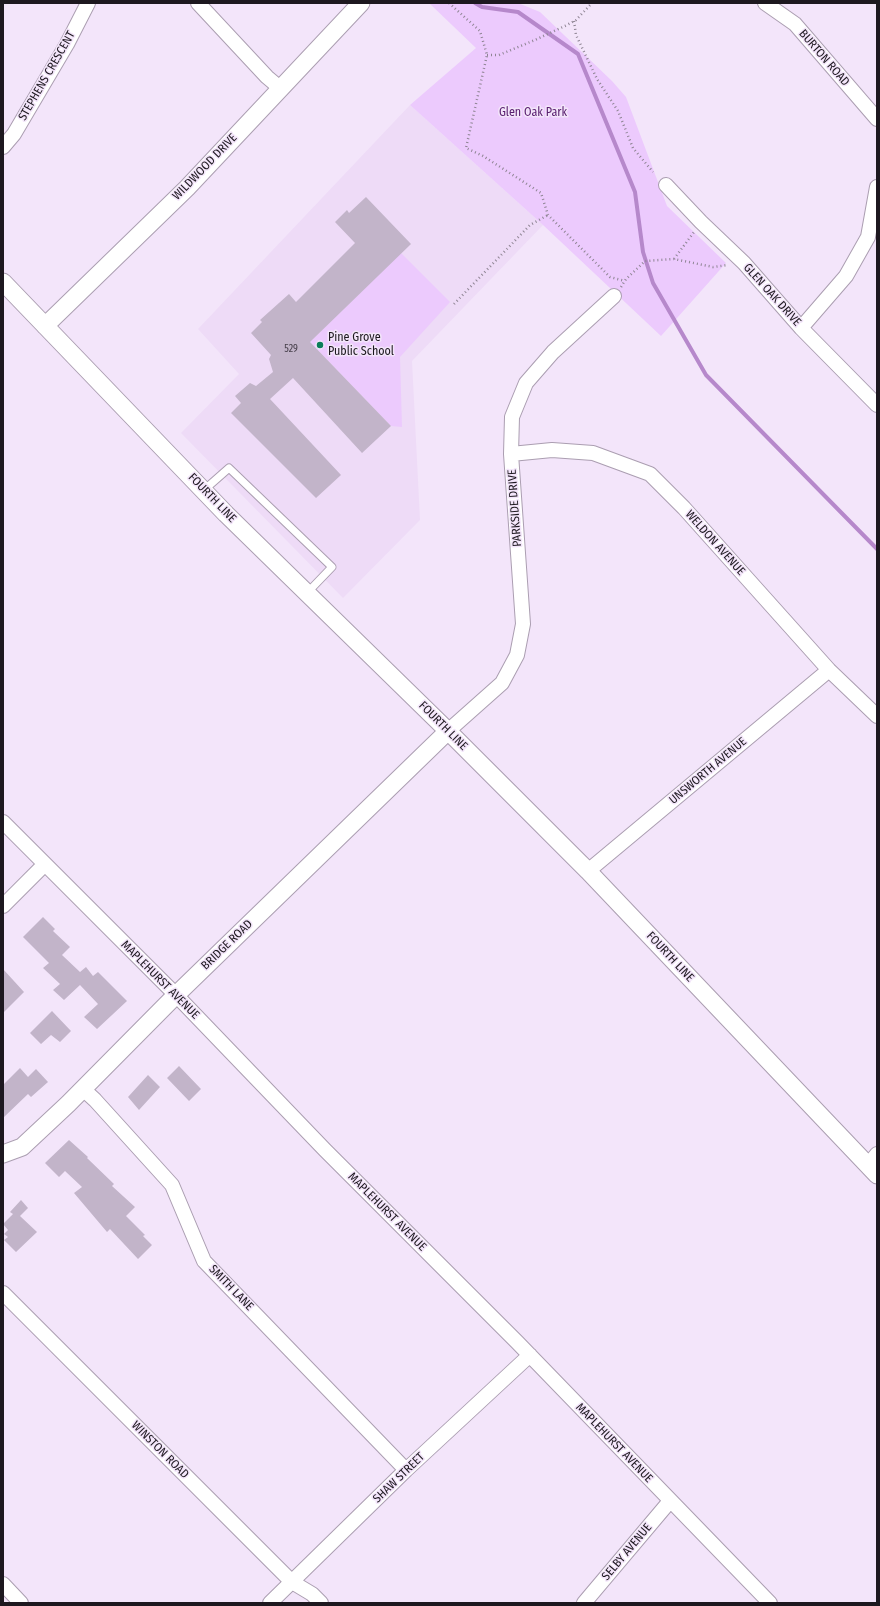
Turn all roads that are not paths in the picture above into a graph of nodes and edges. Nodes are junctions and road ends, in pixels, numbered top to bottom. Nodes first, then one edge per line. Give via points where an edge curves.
1 (88, 3) edge
2 (198, 3) edge
3 (361, 3) edge
4 (765, 3) edge
5 (280, 88) junction
6 (877, 119) edge
7 (3, 147) edge
8 (666, 185) dead end
9 (877, 187) edge
10 (3, 282) edge
11 (614, 296) road end
12 (45, 326) junction
13 (801, 328) junction
14 (877, 406) edge
15 (511, 454) junction
16 (204, 490) junction
17 (307, 593) junction
18 (829, 670) junction
19 (877, 716) edge
20 (448, 731) junction
21 (3, 822) edge
22 (44, 865) junction
23 (588, 871) junction
24 (3, 906) edge
25 (176, 995) junction
26 (83, 1089) junction
27 (3, 1154) edge
28 (874, 1165) edge
29 (3, 1293) edge
30 (530, 1355) junction
31 (406, 1470) junction
32 (670, 1501) junction
33 (292, 1582) junction
34 (3, 1584) edge
35 (21, 1603) edge
36 (270, 1603) edge
37 (321, 1603) edge
38 (584, 1603) edge
39 (770, 1603) edge

1 - 7 street, STEPHENS CRESCENT via 14,134
2 - 5 street
3 - 5 street, WILDWOOD DRIVE
4 - 6 street, BURTON ROAD via 795,24
5 - 12 street, WILDWOOD DRIVE via 187,188
8 - 13 street, GLEN OAK DRIVE via 700,222 744,263
9 - 13 street via 868,237 846,276
10 - 12 street, FOURTH LINE
11 - 15 street, PARKSIDE DRIVE via 553,352 526,383 512,417
12 - 16 street, FOURTH LINE
13 - 14 street, GLEN OAK DRIVE
15 - 18 street, WELDON AVENUE via 552,450 593,453 650,474 684,508
15 - 20 street, PARKSIDE DRIVE via 523,624 517,655 502,683
16 - 17 street, FOURTH LINE
16 - 17 lane via 229,468 332,568
17 - 20 street, FOURTH LINE
18 - 19 street, WELDON AVENUE
18 - 23 street, UNSWORTH AVENUE
20 - 23 street, FOURTH LINE
20 - 25 street, BRIDGE ROAD
21 - 22 street, MAPLEHURST AVENUE
22 - 24 street
22 - 25 street, MAPLEHURST AVENUE
23 - 28 street, FOURTH LINE
25 - 26 street, BRIDGE ROAD
25 - 30 street, MAPLEHURST AVENUE via 331,1156
26 - 27 street, BRIDGE ROAD via 22,1147
26 - 31 street, SMITH LANE via 172,1185 204,1260
29 - 33 street, WINSTON ROAD
30 - 31 street, SHAW STREET
30 - 32 street, MAPLEHURST AVENUE
31 - 33 street, SHAW STREET
32 - 38 street, SELBY AVENUE
32 - 39 street, MAPLEHURST AVENUE
33 - 36 street, SHAW STREET
33 - 37 street, WINSTON ROAD via 312,1594
34 - 35 street

